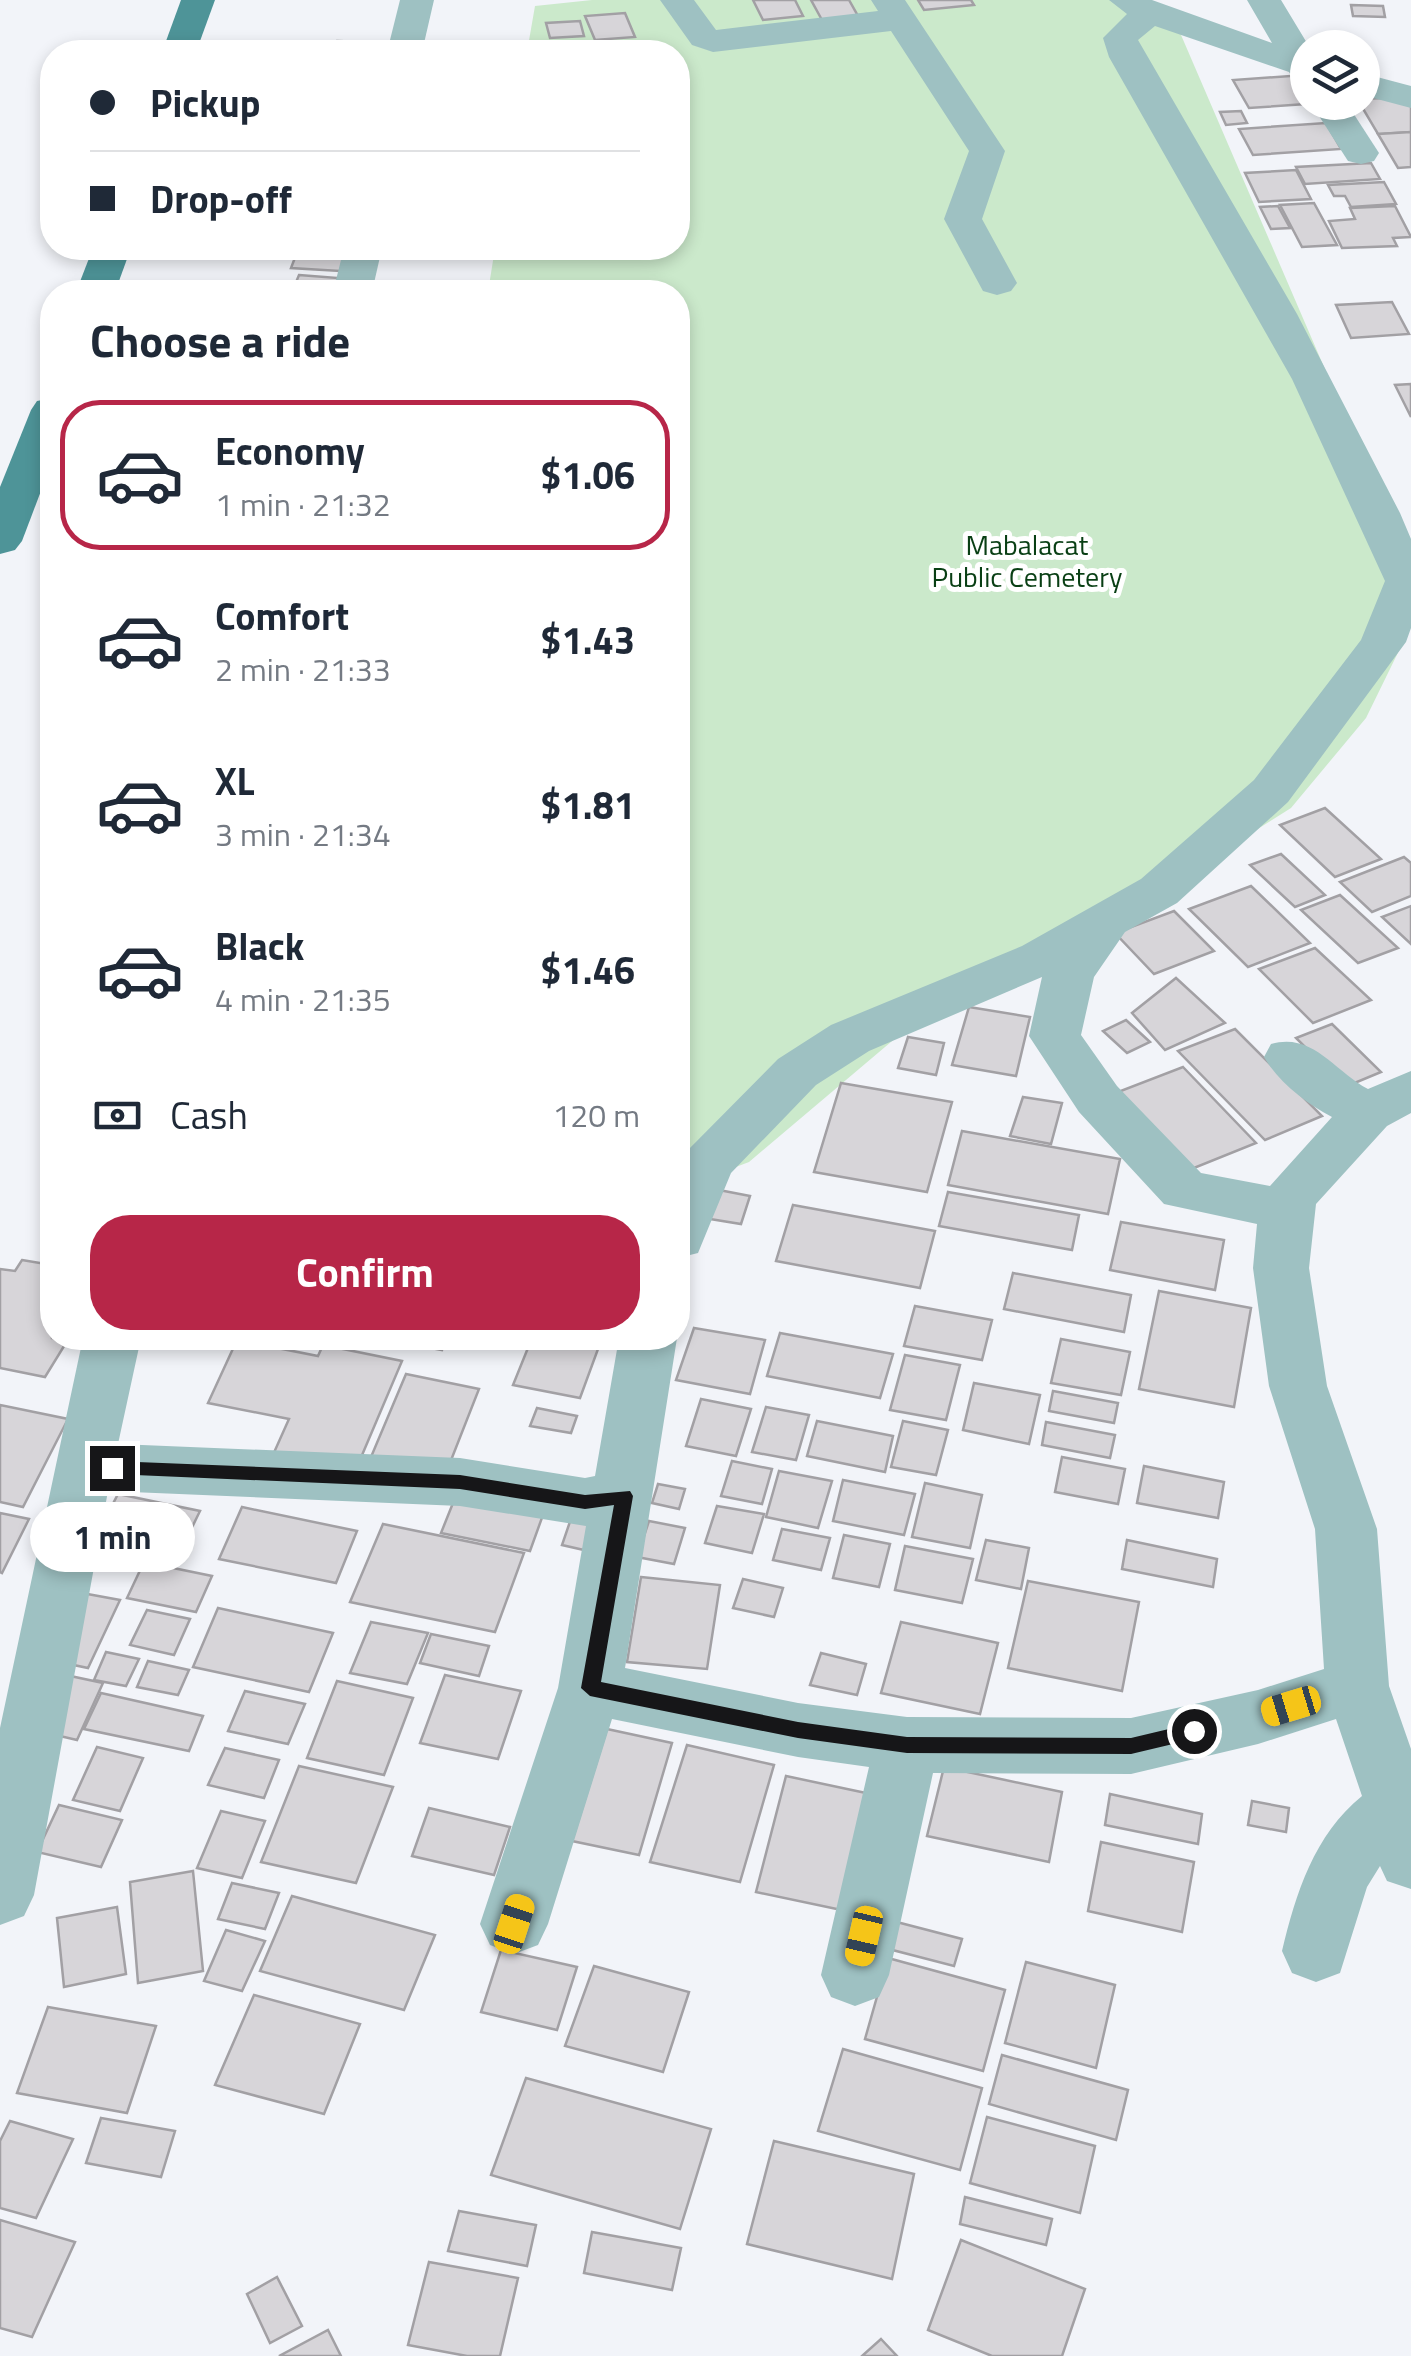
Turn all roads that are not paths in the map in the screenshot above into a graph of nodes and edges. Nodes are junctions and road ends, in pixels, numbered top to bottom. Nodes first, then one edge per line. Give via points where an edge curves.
1 (198, 0) edge
2 (417, 0) edge
3 (677, 0) edge
4 (1264, 0) edge
5 (1138, 6) edge
6 (894, 10) edge
7 (183, 40) edge
8 (408, 40) edge
9 (1290, 43) edge
10 (1290, 62) edge
11 (1380, 89) edge
12 (1411, 97) edge
13 (1340, 120) edge
14 (1361, 153) dead end
15 (997, 283) dead end
16 (40, 440) edge
17 (0, 541) edge
18 (1111, 918) junction
19 (1290, 1057) dead end
20 (1389, 1102) edge
21 (690, 1208) edge
22 (1286, 1209) junction
23 (109, 1350) edge
24 (646, 1350) edge
25 (83, 1466) junction
26 (624, 1496) junction
27 (1357, 1686) junction
28 (590, 1688) junction
29 (907, 1745) junction
30 (1404, 1834) edge
31 (0, 1896) edge
32 (514, 1924) dead end
33 (1316, 1951) dead end
34 (855, 1975) dead end

1 - 7 main road
2 - 8 street
3 - 6 street via 704,38 724,42
4 - 9 street
5 - 10 street
5 - 18 street via 1120,38 1127,57 1262,283 1407,580 1383,642 1289,772 1159,891
6 - 15 street via 987,151 963,219
11 - 12 street
13 - 14 street
16 - 17 main road
18 - 21 street via 1040,958 850,1038 796,1072 708,1164
18 - 22 street via 1072,966 1060,992 1055,1036 1098,1099 1184,1190
19 - 20 street via 1330,1092
20 - 22 street via 1294,1192
22 - 27 street via 1281,1268 1298,1386 1346,1529
23 - 25 street
24 - 26 street
25 - 26 street via 460,1482 585,1502
25 - 31 street
26 - 28 street
27 - 29 street via 1131,1746
27 - 30 street
28 - 29 street
28 - 32 street
29 - 34 street
30 - 33 street via 1364,1832 1332,1884

